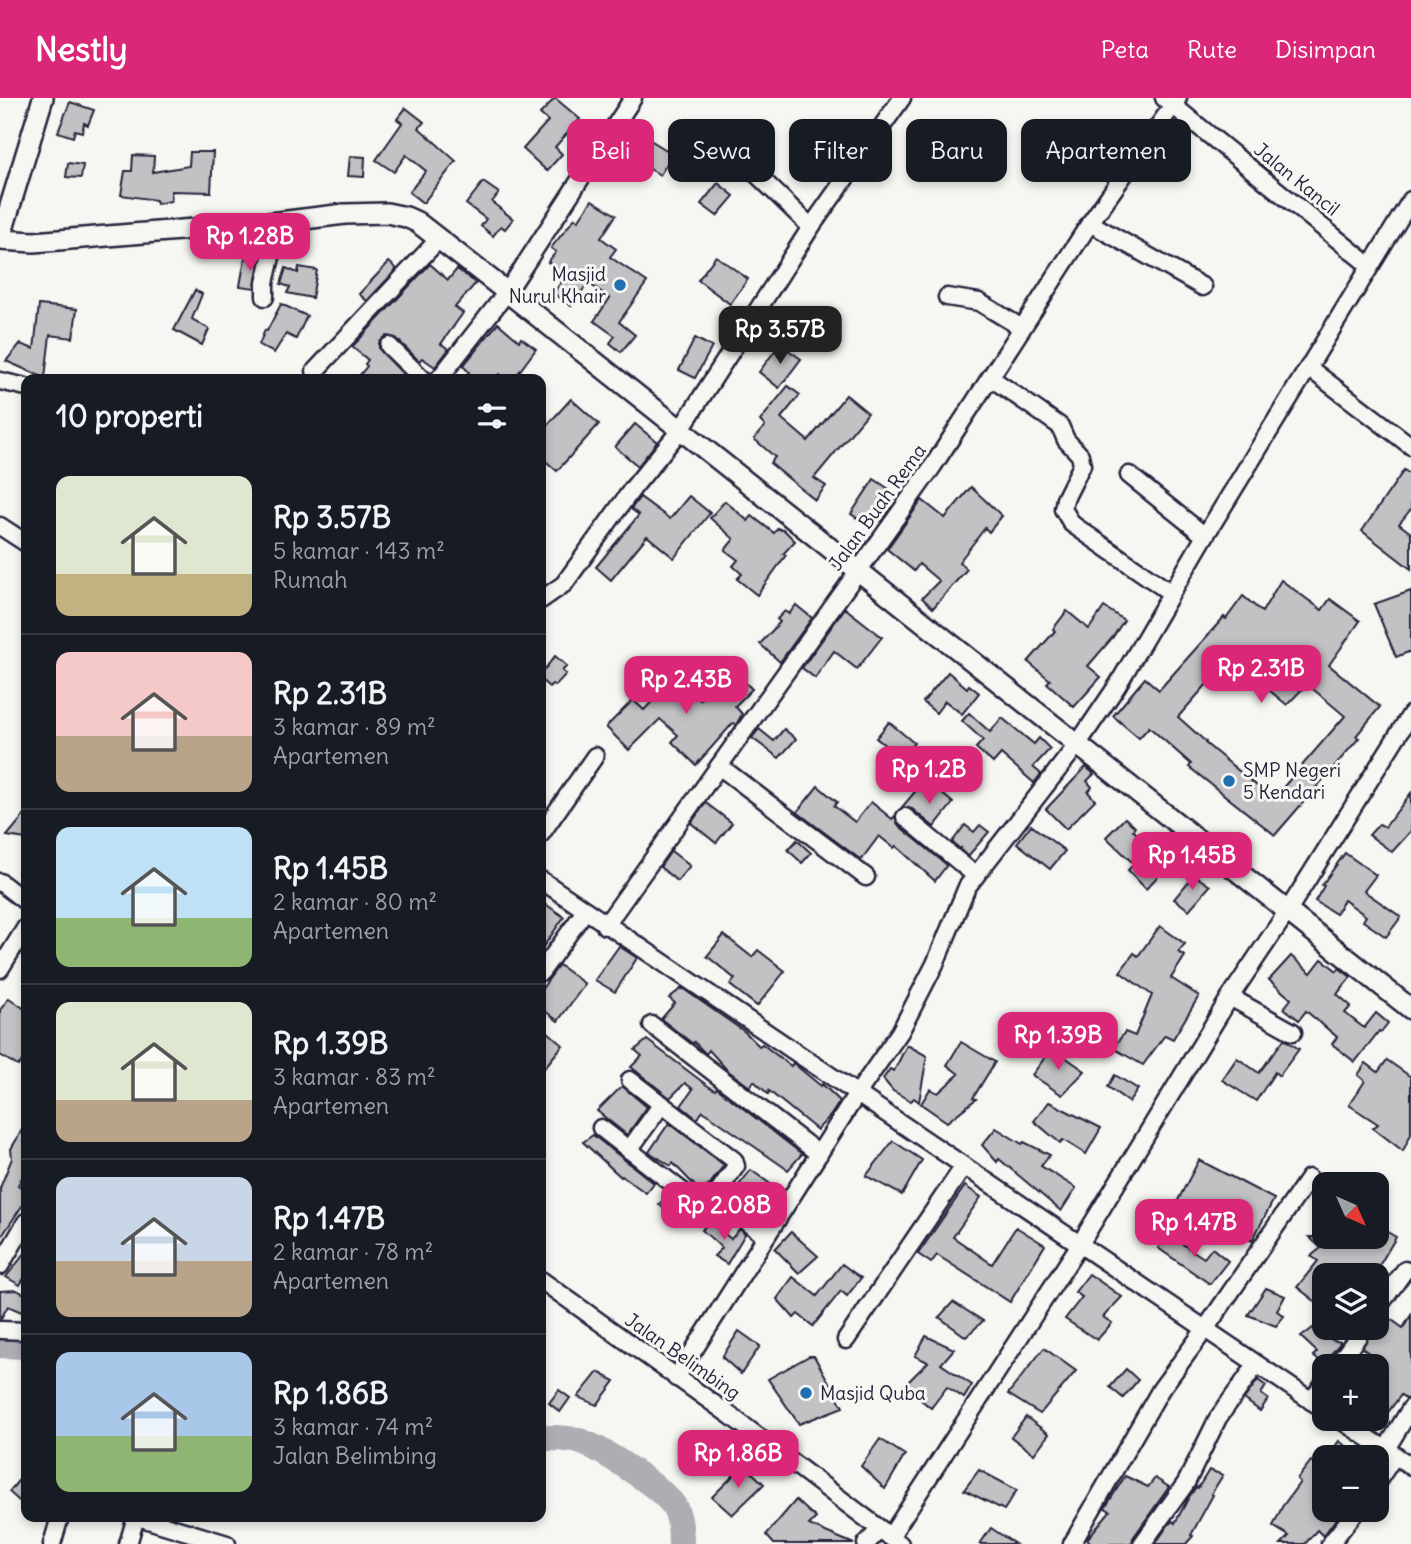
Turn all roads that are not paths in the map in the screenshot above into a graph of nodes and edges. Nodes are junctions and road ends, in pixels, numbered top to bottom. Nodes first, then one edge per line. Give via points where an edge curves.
1 (43, 98) edge
2 (633, 98) edge
3 (902, 98) edge
4 (1172, 100) edge
5 (765, 182) edge
6 (1411, 200) edge
7 (279, 222) junction
8 (1090, 223) junction
9 (811, 227) junction
10 (0, 240) edge
11 (438, 240) junction
12 (1370, 266) junction
13 (1203, 287) dead end
14 (507, 292) junction
15 (265, 297) dead end
16 (947, 297) dead end
17 (1022, 328) junction
18 (389, 346) dead end
19 (1309, 368) junction
20 (315, 372) dead end
21 (418, 374) edge
22 (443, 374) edge
23 (991, 378) junction
24 (0, 381) edge
25 (21, 386) edge
26 (681, 429) junction
27 (1411, 446) edge
28 (1129, 475) dead end
29 (0, 526) edge
30 (1205, 536) junction
31 (21, 540) edge
32 (857, 570) junction
33 (1171, 593) junction
34 (546, 597) edge
35 (1411, 714) edge
36 (1077, 745) junction
37 (595, 756) dead end
38 (719, 766) junction
39 (905, 817) dead end
40 (546, 827) edge
41 (975, 875) junction
42 (866, 877) dead end
43 (0, 882) edge
44 (546, 884) edge
45 (21, 898) edge
46 (585, 911) junction
47 (1287, 912) junction
48 (606, 926) junction
49 (21, 935) edge
50 (546, 965) edge
51 (0, 969) edge
52 (1230, 997) junction
53 (1411, 1009) edge
54 (652, 1026) dead end
55 (1293, 1032) dead end
56 (630, 1080) dead end
57 (857, 1094) junction
58 (662, 1104) junction
59 (601, 1128) dead end
60 (629, 1150) junction
61 (819, 1154) junction
62 (964, 1167) junction
63 (1309, 1178) dead end
64 (715, 1196) junction
65 (21, 1230) edge
66 (765, 1236) junction
67 (1080, 1244) junction
68 (0, 1266) edge
69 (1405, 1270) dead end
70 (546, 1284) edge
71 (1389, 1292) edge
72 (1206, 1328) junction
73 (0, 1331) edge
74 (21, 1331) edge
75 (846, 1340) dead end
76 (1256, 1365) junction
77 (676, 1378) junction
78 (1312, 1402) edge
79 (1411, 1408) edge
80 (1358, 1431) edge
81 (1391, 1452) junction
82 (1389, 1456) edge
83 (1411, 1466) edge
84 (59, 1522) edge
85 (135, 1522) edge
86 (152, 1522) edge
87 (1347, 1522) edge
88 (890, 1536) edge
89 (208, 1541) edge
90 (52, 1544) edge
91 (128, 1544) edge
92 (228, 1544) edge
93 (866, 1544) edge
94 (1072, 1544) edge
95 (1142, 1544) edge
96 (1330, 1544) edge

1 - 10 street
2 - 14 street
3 - 9 street
4 - 8 street, Jalan Buah Rema
4 - 12 street, Jalan Kancil
5 - 9 street
6 - 12 street
7 - 10 street via 34,242
7 - 11 street via 387,213 406,217
7 - 15 street
8 - 13 street
8 - 17 street, Jalan Buah Rema
9 - 26 street
11 - 14 street
11 - 20 street
12 - 19 street
14 - 22 street
14 - 26 street
16 - 17 street via 979,302
17 - 23 street, Jalan Buah Rema
18 - 21 street
19 - 27 street
19 - 30 street
23 - 32 street, Jalan Buah Rema
23 - 33 street via 1060,426 1080,455 1082,465 1063,509 1072,524
24 - 25 street
26 - 32 street
26 - 34 street via 564,584
28 - 30 street
29 - 31 street
30 - 33 street
32 - 36 street
32 - 38 street, Jalan Buah Rema
33 - 36 street
35 - 47 street
36 - 41 street
36 - 47 street
37 - 40 street
38 - 42 street
38 - 48 street, Jalan Buah Rema
39 - 41 street
41 - 57 street via 921,995
43 - 45 street
44 - 46 street
46 - 48 street
46 - 50 street
47 - 52 street
47 - 53 street
48 - 57 street
49 - 51 street
52 - 55 street
52 - 67 street
54 - 61 street
56 - 58 street
57 - 61 street
57 - 62 street
58 - 60 street
58 - 64 street via 736,1163
59 - 60 street
60 - 64 street via 704,1208
61 - 66 street
62 - 67 street
62 - 75 street
63 - 72 street
64 - 66 street
65 - 68 street
66 - 77 street
67 - 72 street
67 - 88 street
69 - 71 street
70 - 77 street, Jalan Belimbing
72 - 76 street
72 - 94 street via 1161,1389
73 - 74 street
76 - 78 street
76 - 95 street via 1218,1418 1186,1483
77 - 88 street, Jalan Belimbing
79 - 81 street
80 - 81 street
81 - 82 street
81 - 83 street
84 - 90 street
85 - 91 street
86 - 89 street
87 - 96 street
88 - 93 street
89 - 92 street

